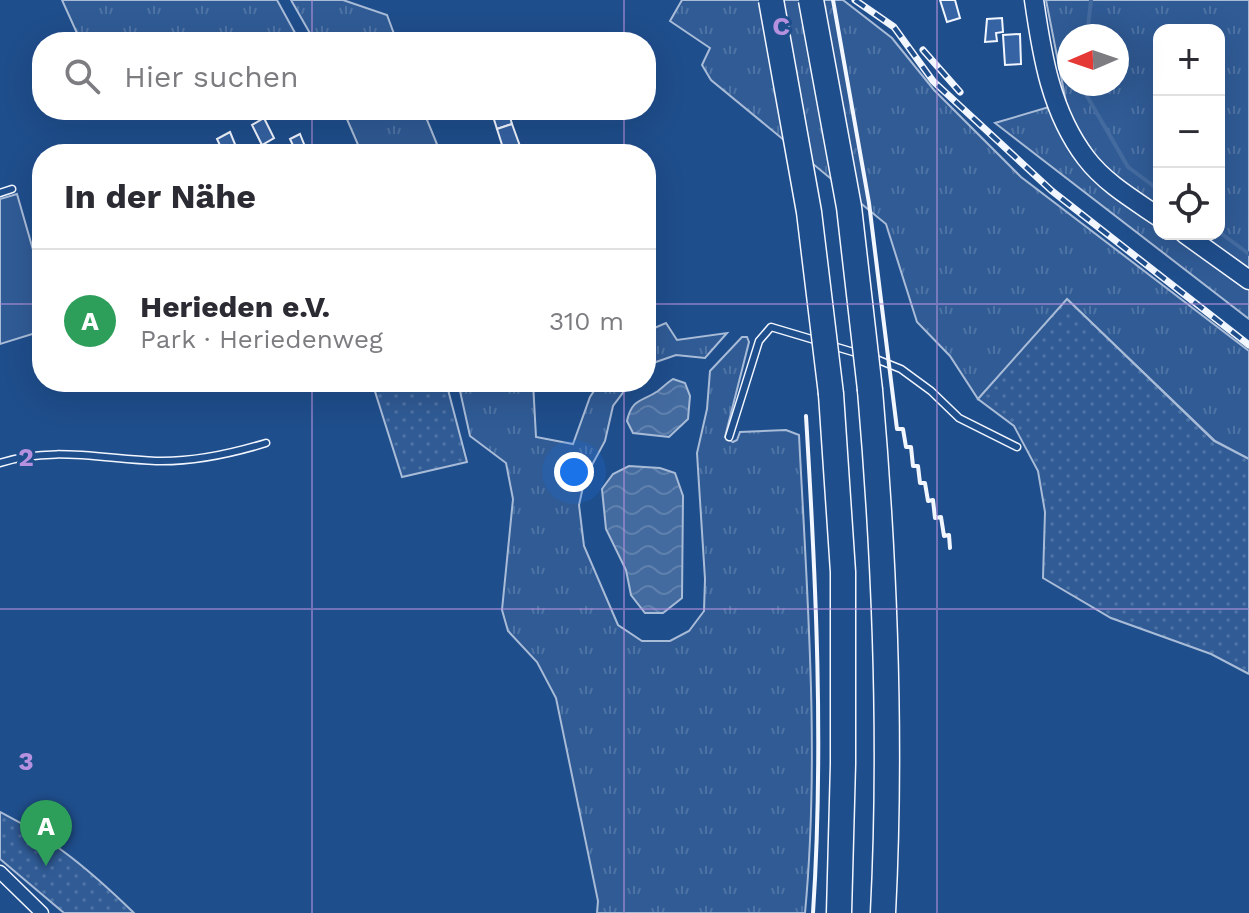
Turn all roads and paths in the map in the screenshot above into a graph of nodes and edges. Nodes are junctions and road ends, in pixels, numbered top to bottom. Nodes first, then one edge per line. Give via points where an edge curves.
1 (771, 0) edge
2 (811, 0) edge
3 (1034, 0) edge
4 (12, 189) dead end
5 (0, 193) edge
6 (1153, 213) edge
7 (1193, 240) edge
8 (1249, 280) edge
9 (729, 437) dead end
10 (266, 443) dead end
11 (1017, 447) dead end
12 (0, 463) edge
13 (0, 872) edge
14 (838, 907) edge
15 (884, 909) edge
16 (42, 913) edge

1 - 14 highway, bridge via 809,212 831,394 843,572
2 - 15 highway, bridge via 849,207 870,390 887,707
3 - 6 main road via 1042,57 1061,117 1087,160
4 - 5 lane
7 - 8 main road
9 - 11 lane via 759,341 771,327 901,369 959,418
10 - 12 lane via 197,459 45,454
13 - 16 street

